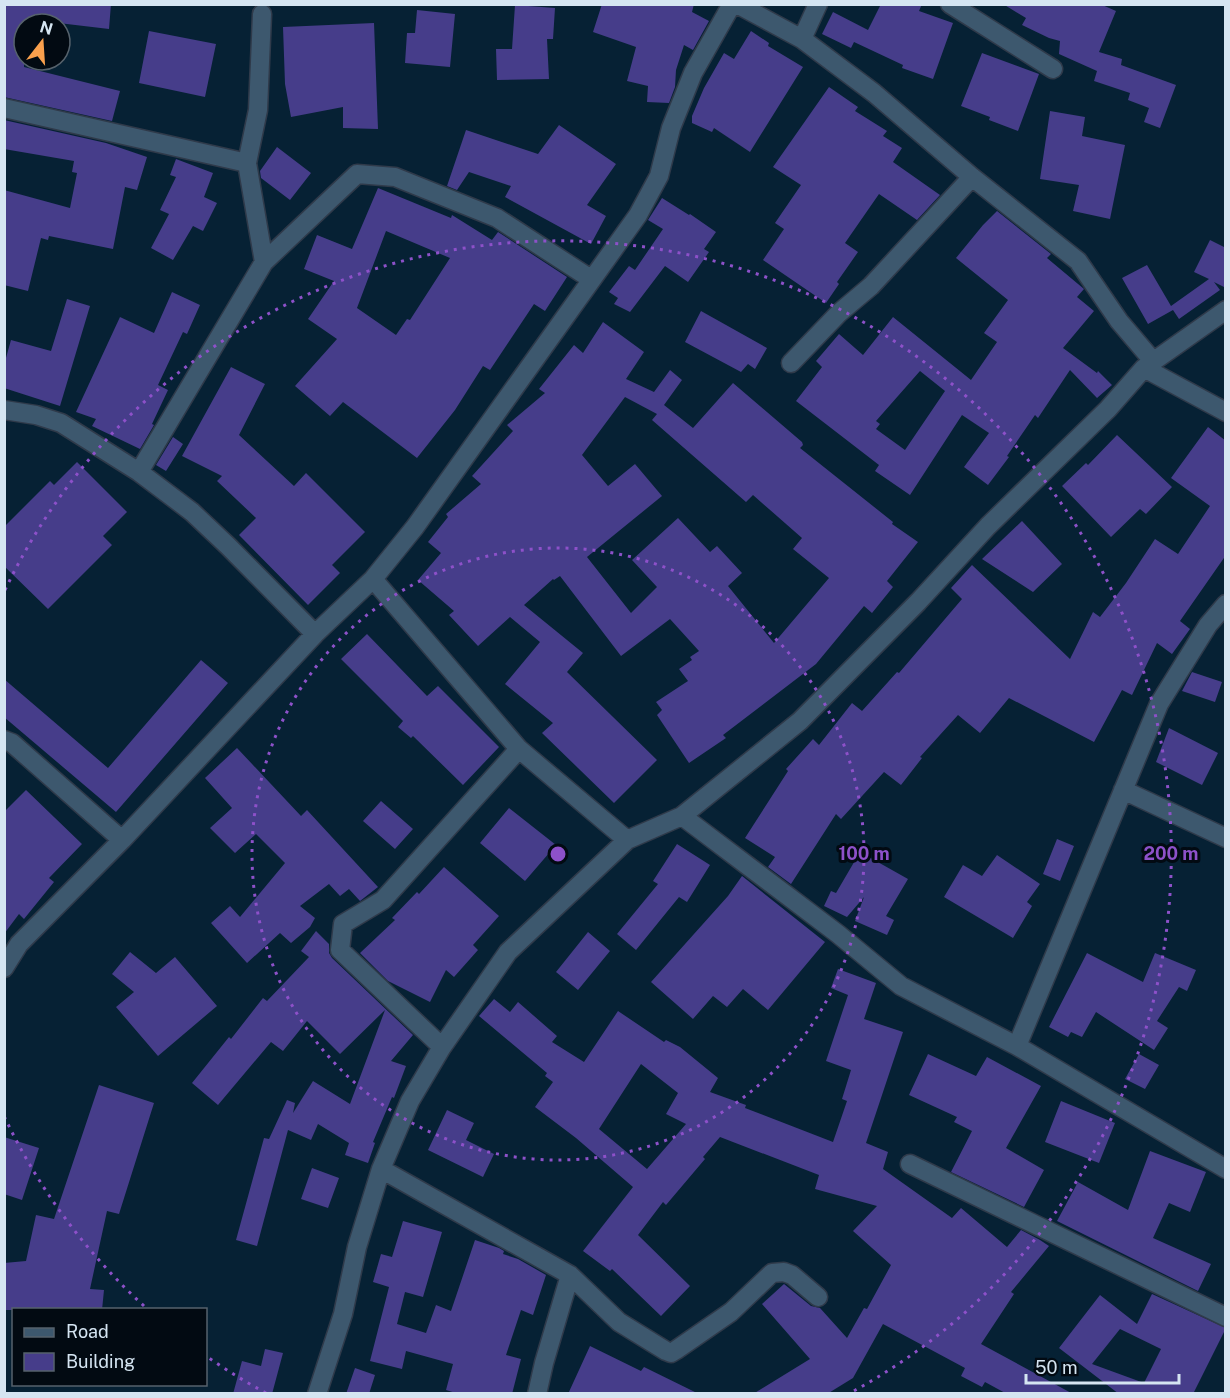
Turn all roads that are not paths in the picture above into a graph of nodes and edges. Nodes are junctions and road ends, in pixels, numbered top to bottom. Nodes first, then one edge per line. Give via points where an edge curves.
1 (732, 4) edge
2 (737, 4) edge
3 (818, 4) edge
4 (950, 4) edge
5 (262, 14) dead end
6 (802, 39) junction
7 (1053, 69) dead end
8 (4, 108) edge
9 (247, 163) junction
10 (972, 177) junction
11 (264, 262) junction
12 (591, 279) junction
13 (1226, 310) edge
14 (791, 363) dead end
15 (1148, 365) junction
16 (4, 410) edge
17 (1226, 412) edge
18 (139, 472) junction
19 (373, 579) junction
20 (1226, 604) edge
21 (315, 634) junction
22 (4, 740) edge
23 (519, 749) junction
24 (1123, 790) junction
25 (682, 816) junction
26 (1226, 838) edge
27 (122, 840) junction
28 (627, 840) junction
29 (4, 968) edge
30 (1017, 1046) junction
31 (442, 1047) junction
32 (910, 1164) dead end
33 (381, 1169) junction
34 (1226, 1169) edge
35 (570, 1275) junction
36 (818, 1297) dead end
37 (1226, 1317) edge
38 (317, 1394) edge
39 (537, 1394) edge

1 - 12 street via 693,73 671,128 659,176 638,215
2 - 6 street
3 - 6 street
4 - 7 street
5 - 9 street via 258,110
6 - 10 street via 874,93
8 - 9 street
9 - 11 street
10 - 14 street via 871,286
10 - 15 street via 1078,261
11 - 12 street via 357,174 395,177 497,218
11 - 18 street
12 - 19 street via 415,527
13 - 15 street
15 - 17 street
15 - 25 street via 987,526 830,693
16 - 18 street via 61,423
18 - 21 street via 192,512
19 - 21 street
19 - 23 street
20 - 24 street via 1208,625 1159,704
21 - 27 street
22 - 27 street
23 - 28 street
23 - 31 street via 383,900 343,924 340,950
24 - 26 street
24 - 30 street
25 - 28 street
25 - 30 street via 901,986
27 - 29 street via 20,944
28 - 31 street via 508,952
30 - 34 street
31 - 33 street via 410,1101
32 - 37 street
33 - 35 street
33 - 38 street via 357,1247 343,1314
35 - 36 street via 619,1322 671,1353 731,1312 772,1273 792,1275
35 - 39 street

